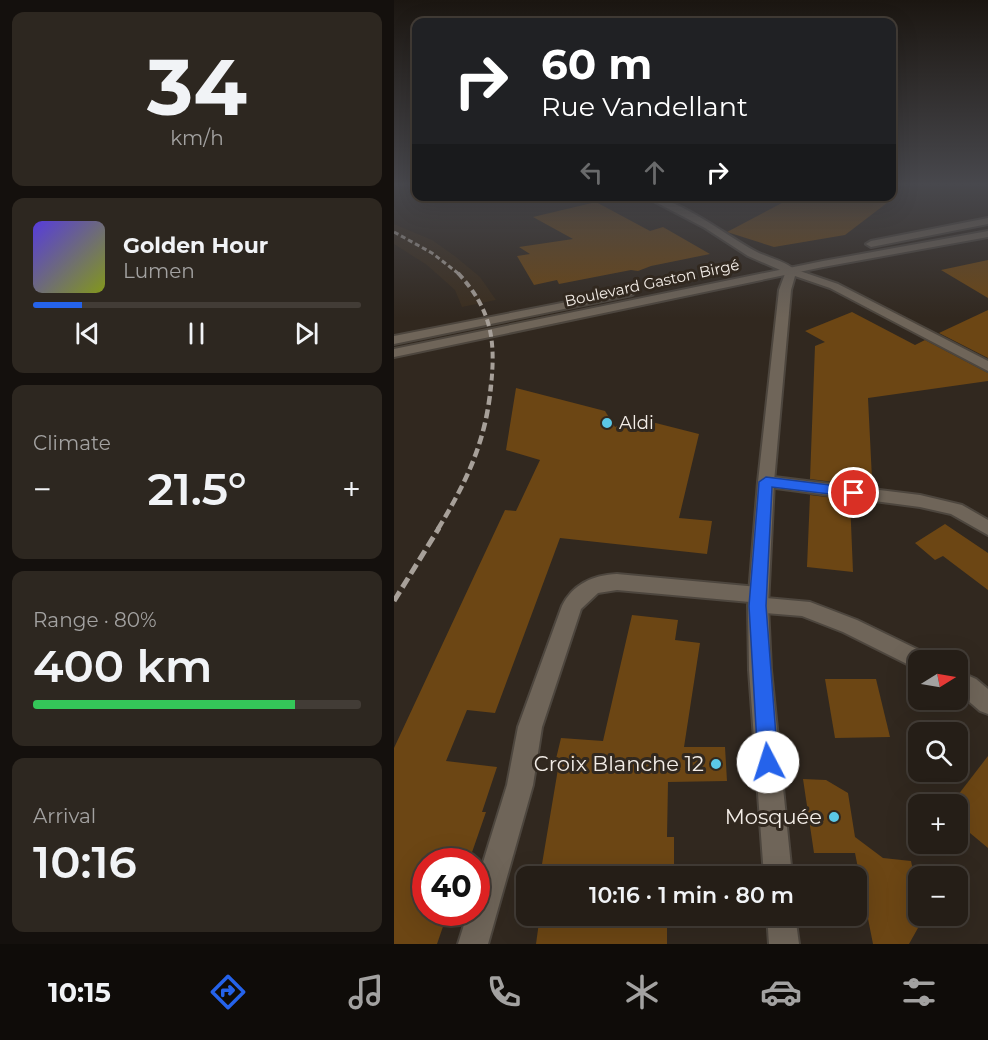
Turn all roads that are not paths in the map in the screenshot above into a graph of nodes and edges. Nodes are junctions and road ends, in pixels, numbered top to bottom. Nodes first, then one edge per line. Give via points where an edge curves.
1 (714, 230) edge
2 (947, 230) edge
3 (988, 234) edge
4 (782, 267) junction
5 (394, 340) edge
6 (394, 353) edge
7 (988, 367) edge
8 (766, 482) junction
9 (988, 529) edge
10 (758, 600) junction
11 (908, 655) edge
12 (968, 686) edge
13 (988, 704) edge
14 (777, 866) edge
15 (782, 926) edge
16 (473, 944) edge
17 (784, 944) edge

1 - 4 street
2 - 4 street, Boulevard Gaston Birgé
3 - 4 street, Boulevard Gaston Birgé
4 - 5 street, Boulevard Gaston Birgé
4 - 6 street, Boulevard Gaston Birgé
4 - 7 street via 834,286
4 - 8 street via 785,290
8 - 9 street via 920,501 956,509
8 - 10 street
10 - 11 street via 803,608
10 - 14 street via 760,670
10 - 16 street via 618,582 603,582 579,595 530,727 520,785
12 - 13 street
15 - 17 street

